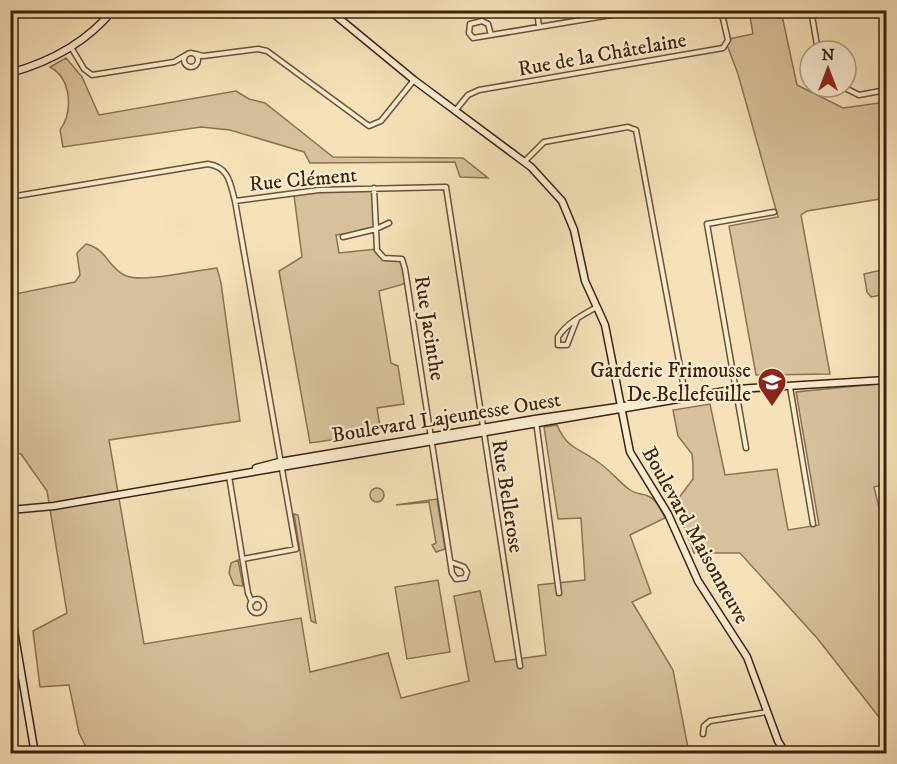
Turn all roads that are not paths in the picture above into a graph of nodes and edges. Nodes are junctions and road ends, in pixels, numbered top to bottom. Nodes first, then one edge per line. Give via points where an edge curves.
1 (113, 10) edge
2 (329, 10) edge
3 (537, 10) edge
4 (641, 10) edge
5 (721, 10) edge
6 (811, 10) edge
7 (539, 27) junction
8 (491, 35) junction
9 (816, 39) edge
10 (70, 47) junction
11 (196, 54) junction
12 (186, 55) junction
13 (210, 56) junction
14 (174, 62) junction
15 (198, 63) junction
16 (186, 65) junction
17 (10, 73) edge
18 (414, 80) junction
19 (886, 90) edge
20 (858, 94) edge
21 (455, 111) junction
22 (524, 162) junction
23 (374, 188) junction
24 (446, 188) joint
25 (10, 197) edge
26 (235, 201) junction
27 (774, 212) dead end
28 (389, 223) dead end
29 (376, 229) junction
30 (343, 237) dead end
31 (598, 307) junction
32 (577, 319) junction
33 (886, 380) edge
34 (790, 387) junction
35 (737, 389) junction
36 (686, 397) junction
37 (621, 408) junction
38 (536, 421) junction
39 (483, 430) junction
40 (432, 439) junction
41 (746, 448) dead end
42 (280, 465) junction
43 (232, 475) junction
44 (10, 510) edge
45 (813, 524) dead end
46 (243, 559) junction
47 (451, 562) junction
48 (559, 593) dead end
49 (252, 602) dead end
50 (10, 607) edge
51 (520, 666) dead end
52 (768, 711) junction
53 (703, 734) dead end
54 (35, 753) edge
55 (786, 753) edge

1 - 10 street
2 - 18 street, Boulevard Maisonneuve
3 - 7 street
4 - 7 street, Rue de la Châtelaine
5 - 21 street, Rue de la Châtelaine via 728,40 723,48 475,91
6 - 9 street
7 - 8 street, Rue de la Châtelaine
8 - 8 street, Rue de la Châtelaine via 473,38 470,24 488,24
10 - 14 street via 92,75
10 - 17 street via 34,66
11 - 12 street
11 - 13 street
11 - 15 street
12 - 14 street
12 - 16 street
13 - 15 street
13 - 18 street via 267,51 369,126 381,121
14 - 16 street
15 - 16 street via 194,67
18 - 21 street, Boulevard Maisonneuve
19 - 20 street
21 - 22 street, Boulevard Maisonneuve
22 - 31 street, Boulevard Maisonneuve via 550,186 567,210 585,281
22 - 36 street via 544,142 634,128
23 - 24 street, Rue Clément
23 - 26 street, Rue Clément via 320,190
23 - 29 street, Rue Jacinthe
24 - 39 street, Rue Bellerose
25 - 26 street, Rue Clément via 208,164 219,165 227,173
26 - 42 street
27 - 35 street via 707,224
28 - 29 street
29 - 30 street
29 - 40 street, Rue Jacinthe via 377,250 384,258 402,259 405,269
31 - 32 street
31 - 37 street, Boulevard Maisonneuve
32 - 32 street via 559,334 558,345 567,345
33 - 34 street, Boulevard Lajeunesse Ouest
34 - 35 street, Boulevard Lajeunesse Ouest
34 - 45 street
35 - 36 street, Boulevard Lajeunesse Ouest
35 - 41 street
36 - 37 street, Boulevard Lajeunesse Ouest
37 - 38 street, Boulevard Lajeunesse Ouest
37 - 52 street, Boulevard Maisonneuve via 632,457 664,506 698,581 747,657
38 - 39 street, Boulevard Lajeunesse Ouest
38 - 48 street
39 - 40 street, Boulevard Lajeunesse Ouest
39 - 51 street, Rue Bellerose
40 - 42 street, Boulevard Lajeunesse Ouest
40 - 47 street, Rue Jacinthe
42 - 43 street, Boulevard Lajeunesse Ouest
42 - 46 street via 296,549
43 - 44 street, Boulevard Lajeunesse Ouest
43 - 46 street
46 - 49 street
47 - 47 street, Rue Jacinthe via 454,578 465,578 464,567
50 - 54 street
52 - 53 street via 710,721
52 - 55 street, Boulevard Maisonneuve

